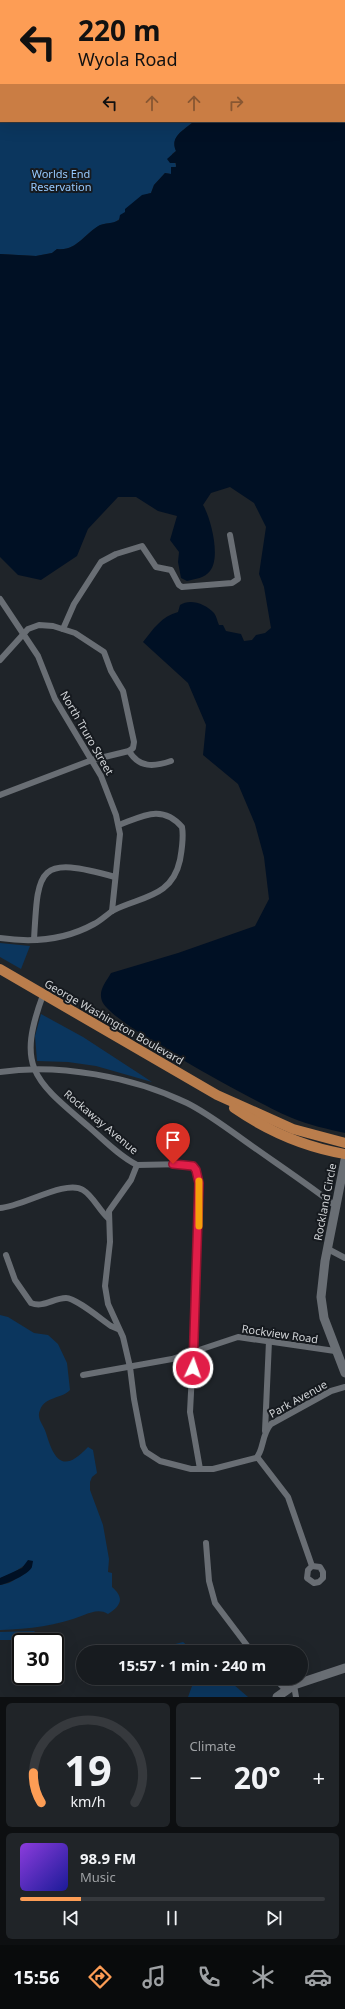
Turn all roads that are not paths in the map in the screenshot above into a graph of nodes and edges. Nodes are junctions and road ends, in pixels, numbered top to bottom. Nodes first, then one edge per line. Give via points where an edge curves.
1 (230, 535) dead end
2 (0, 599) edge
3 (63, 629) junction
4 (23, 635) junction
5 (0, 660) edge
6 (129, 751) junction
7 (92, 760) junction
8 (171, 761) dead end
9 (0, 795) edge
10 (119, 825) junction
11 (115, 877) junction
12 (112, 911) junction
13 (0, 938) edge
14 (34, 940) junction
15 (0, 969) edge
16 (43, 995) junction
17 (34, 1069) junction
18 (0, 1072) edge
19 (217, 1095) junction
20 (345, 1143) edge
21 (345, 1154) edge
22 (345, 1160) edge
23 (137, 1165) junction
24 (337, 1207) junction
25 (0, 1208) edge
26 (108, 1218) junction
27 (328, 1249) junction
28 (6, 1255) dead end
29 (345, 1258) edge
30 (118, 1329) junction
31 (269, 1341) junction
32 (335, 1351) junction
33 (194, 1353) junction
34 (130, 1367) junction
35 (345, 1372) edge
36 (83, 1375) dead end
37 (345, 1387) edge
38 (265, 1431) junction
39 (258, 1458) junction
40 (200, 1469) junction
41 (206, 1543) dead end
42 (312, 1566) dead end
43 (247, 1645) edge
44 (345, 1668) edge
45 (308, 1680) edge
46 (281, 1685) edge
47 (294, 1685) joint
48 (286, 1690) junction
49 (277, 1697) edge
50 (296, 1697) edge

1 - 3 street via 238,579 232,583 182,587 173,572 156,566 142,546 101,562 74,604
2 - 4 street, North Truro Street
3 - 4 street via 39,625
3 - 6 street via 84,638 104,652 111,671 123,691 134,742 134,748
4 - 5 street
4 - 7 street, North Truro Street via 38,656 55,699
6 - 7 street
6 - 8 street via 133,758 145,765
7 - 9 street
7 - 10 street, North Truro Street via 109,792
10 - 11 street, North Truro Street
10 - 12 street via 150,814 163,814 175,819 182,827 184,836 178,870 171,883 158,893
11 - 12 street, North Truro Street
11 - 14 street via 63,866 49,870 43,875 37,891
12 - 14 street via 95,924 67,937
13 - 14 street
15 - 16 main road, George Washington Boulevard
16 - 17 street, Rockaway Avenue via 30,1035
16 - 19 main road, George Washington Boulevard
17 - 18 street
17 - 23 street, Rockaway Avenue via 46,1088 116,1151
17 - 24 street via 110,1077 177,1098 211,1117
19 - 20 main road, George Washington Boulevard via 287,1127
19 - 21 main road, George Washington Boulevard via 247,1117 290,1140
22 - 24 street, Rockland Circle
23 - 26 street, Rockaway Avenue via 131,1180 109,1210
23 - 33 street via 186,1164 193,1166 198,1176
24 - 27 street, Rockland Circle
25 - 26 street via 24,1203 60,1188 73,1187 84,1190
26 - 30 street, Rockaway Avenue via 110,1242 105,1294
27 - 29 street, Rockland Circle
27 - 32 street, Rockland Circle via 321,1302
28 - 30 street via 14,1280 30,1303 41,1305 70,1299
30 - 34 street, Rockaway Avenue via 123,1337
31 - 32 street, Rockview Road
31 - 33 street, Rockview Road via 238,1337
31 - 38 street
32 - 35 street, Rockland Circle
33 - 34 street, Rockview Road
33 - 40 street via 190,1419
34 - 36 street, Rockview Road
34 - 40 street, Rockaway Avenue via 144,1450 165,1462
37 - 38 street, Park Avenue via 331,1391 279,1419
38 - 39 street, Park Avenue
39 - 40 street via 213,1469
39 - 42 street via 288,1497
41 - 43 street via 209,1581 214,1603
44 - 45 street
46 - 48 street
47 - 48 street
47 - 50 street
48 - 49 street

